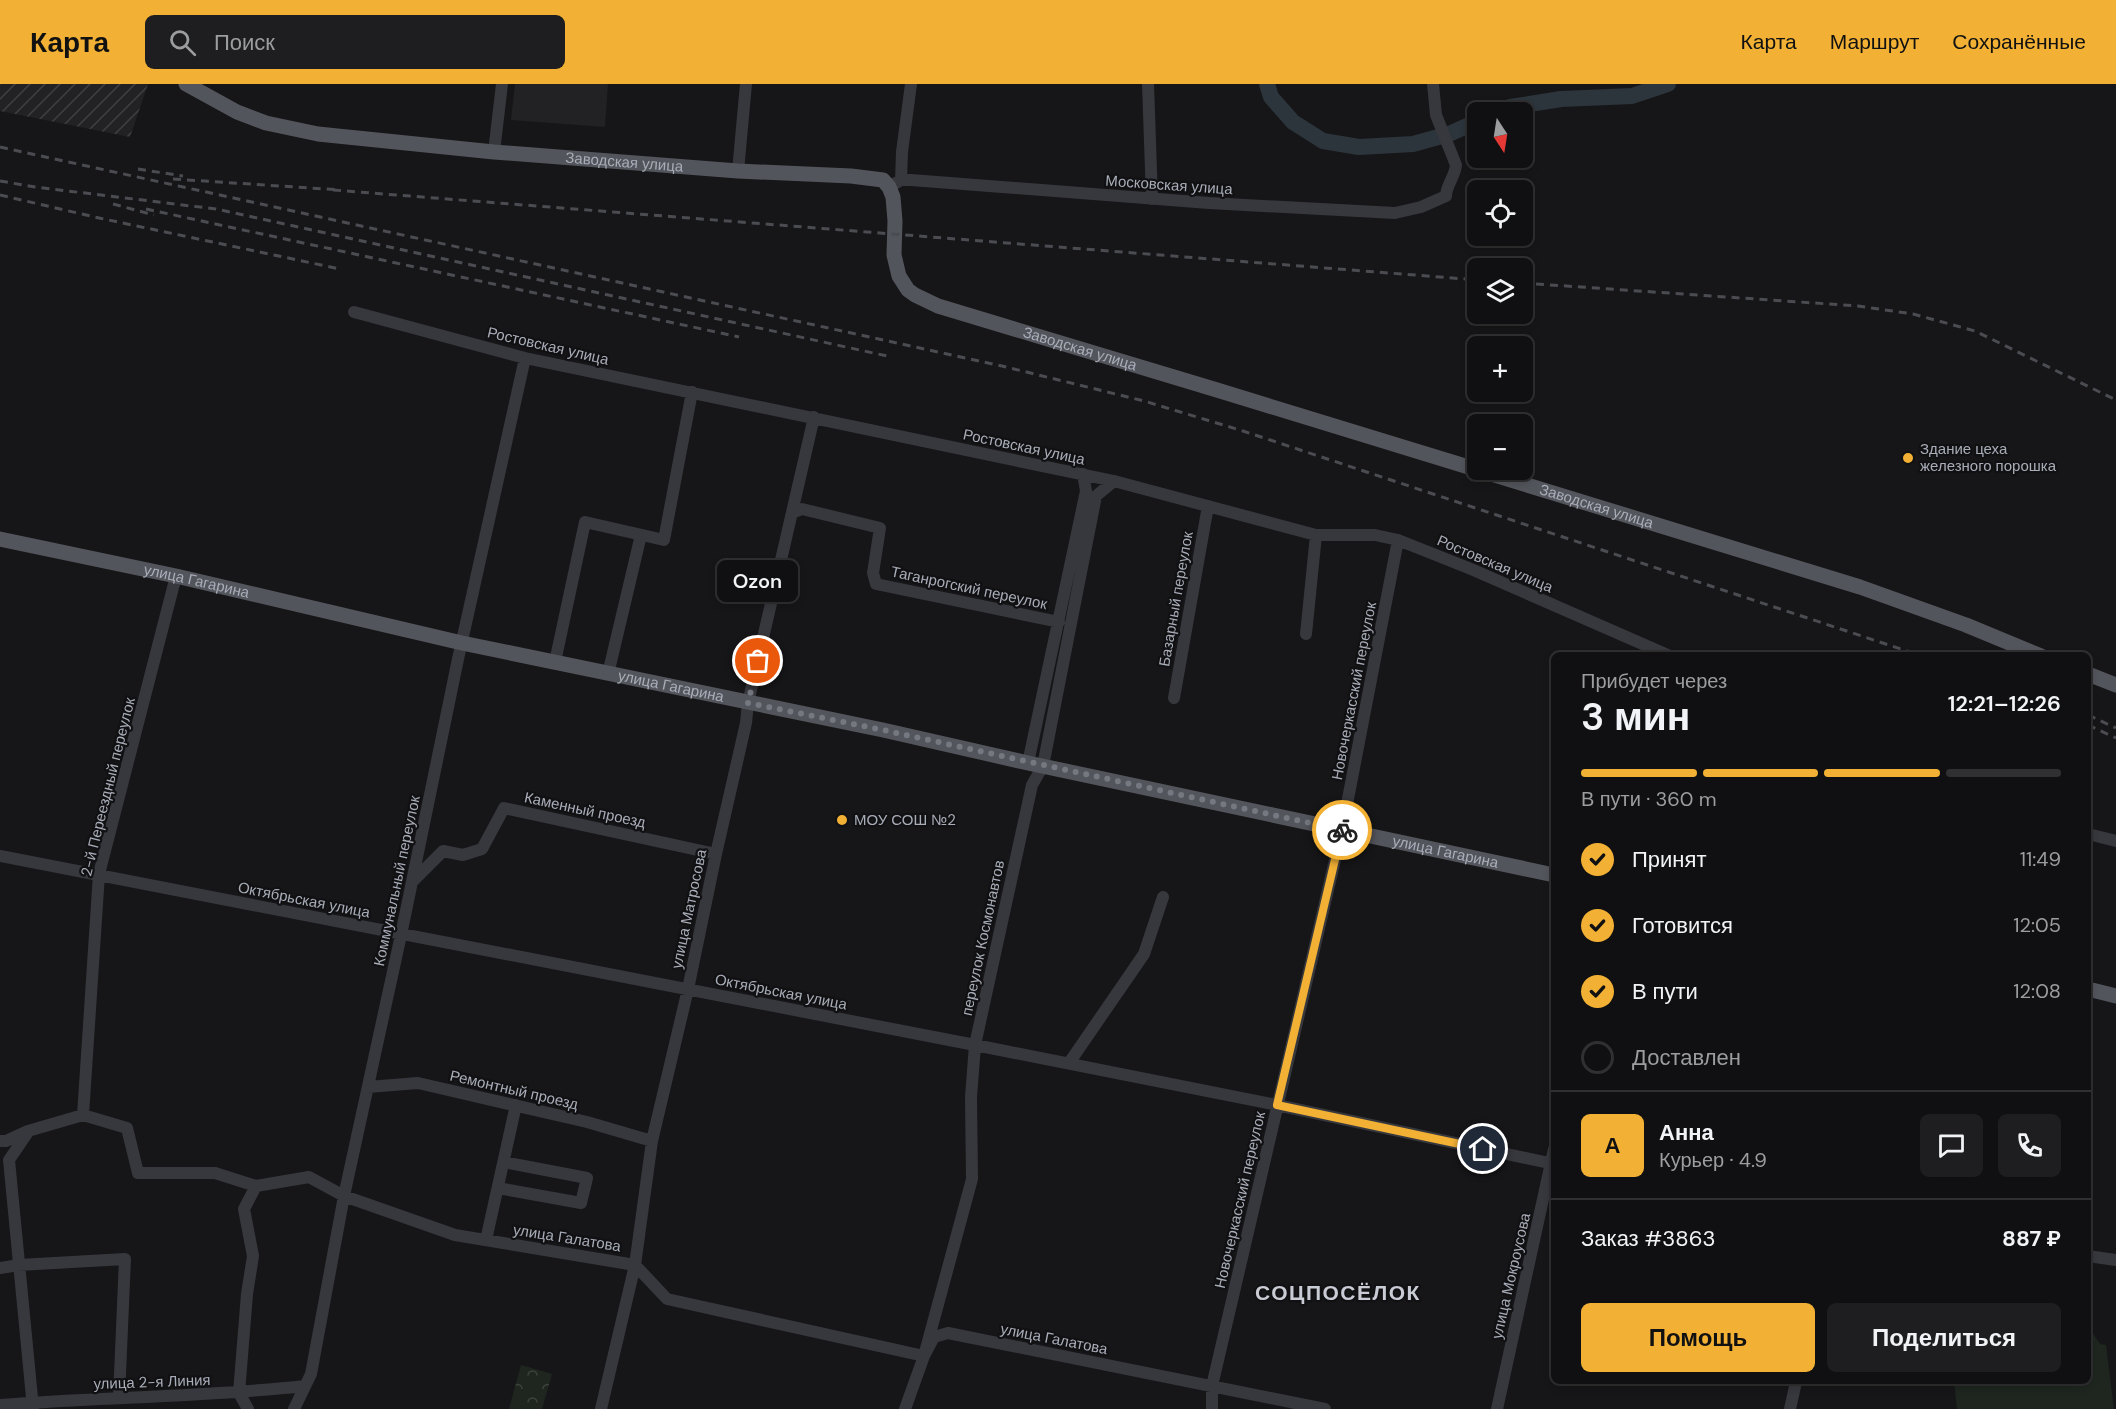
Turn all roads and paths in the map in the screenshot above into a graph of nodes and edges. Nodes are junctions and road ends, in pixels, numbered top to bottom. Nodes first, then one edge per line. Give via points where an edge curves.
1 (186, 84) edge
2 (208, 84) edge
3 (502, 84) edge
4 (746, 84) edge
5 (911, 84) edge
6 (1148, 84) edge
7 (1433, 84) edge
8 (223, 104) junction
9 (494, 152) junction
10 (738, 171) junction
11 (895, 184) junction
12 (1152, 199) junction
13 (354, 312) dead end
14 (525, 358) junction
15 (692, 392) junction
16 (814, 417) junction
17 (1083, 474) junction
18 (1114, 481) junction
19 (1208, 506) junction
20 (792, 513) junction
21 (641, 535) junction
22 (1316, 535) junction
23 (0, 539) edge
24 (1398, 540) junction
25 (176, 576) junction
26 (1059, 622) junction
27 (1306, 634) dead end
28 (462, 644) junction
29 (1661, 652) edge
30 (2031, 652) edge
31 (555, 662) junction
32 (608, 674) junction
33 (2091, 675) edge
34 (2116, 686) edge
35 (1174, 698) dead end
36 (748, 703) junction
37 (1028, 763) junction
38 (1043, 766) junction
39 (1342, 830) junction
40 (2091, 835) edge
41 (2116, 842) edge
42 (716, 854) junction
43 (0, 856) edge
44 (99, 874) junction
45 (1551, 874) edge
46 (412, 882) junction
47 (1163, 897) dead end
48 (401, 934) junction
49 (688, 989) junction
50 (2091, 990) edge
51 (2116, 996) edge
52 (975, 1044) junction
53 (1069, 1063) junction
54 (368, 1087) junction
55 (516, 1105) junction
56 (1277, 1105) junction
57 (83, 1115) junction
58 (28, 1131) junction
59 (0, 1141) edge
60 (652, 1141) junction
61 (504, 1162) junction
62 (1551, 1164) edge
63 (1551, 1173) edge
64 (256, 1186) junction
65 (498, 1188) junction
66 (344, 1196) junction
67 (486, 1240) junction
68 (2091, 1256) edge
69 (2116, 1260) edge
70 (635, 1264) junction
71 (19, 1265) junction
72 (0, 1268) edge
73 (924, 1356) junction
74 (1796, 1384) edge
75 (305, 1386) junction
76 (1212, 1386) junction
77 (239, 1393) junction
78 (119, 1397) junction
79 (0, 1405) edge
80 (33, 1406) edge
81 (248, 1409) edge
82 (294, 1409) edge
83 (601, 1409) edge
84 (905, 1409) edge
85 (1212, 1409) edge
86 (1325, 1409) edge
87 (1497, 1409) edge
88 (1790, 1409) edge

1 - 8 main road, Заводская улица
2 - 8 main road
3 - 9 street
4 - 10 street
5 - 11 street
6 - 12 street
7 - 12 street, Московская улица via 1436,115 1456,165 1446,196 1421,207 1395,213
8 - 9 main road, Заводская улица via 266,123 298,131
9 - 10 main road, Заводская улица
10 - 11 main road, Заводская улица via 875,178
11 - 12 street, Московская улица
11 - 30 main road, Заводская улица via 894,255 899,276 908,290 932,304 1860,587
13 - 14 street, Ростовская улица
14 - 15 street, Ростовская улица
14 - 28 street, Коммунальный переулок
15 - 16 street, Ростовская улица
15 - 21 street via 664,540
16 - 17 street, Ростовская улица
16 - 20 street, улица Матросова
17 - 18 street, Ростовская улица
17 - 26 street via 1086,491
18 - 19 street, Ростовская улица
18 - 38 street, переулок Космонавтов via 1096,496
19 - 22 street, Ростовская улица
19 - 35 street, Базарный переулок
20 - 26 street, Таганрогский переулок via 802,509 880,528 873,573 876,584
20 - 36 street, улица Матросова
21 - 31 street via 585,522
21 - 32 street
22 - 24 street, Ростовская улица via 1375,535
22 - 27 street
23 - 25 main road, улица Гагарина
24 - 29 street, Ростовская улица
24 - 39 street, Новочеркасский переулок
25 - 28 main road, улица Гагарина
25 - 44 street, 2-й Переездный переулок
26 - 37 street
28 - 31 main road, улица Гагарина
28 - 46 street, Коммунальный переулок
31 - 32 main road, улица Гагарина
32 - 36 main road, улица Гагарина
33 - 34 main road
36 - 37 main road, улица Гагарина
36 - 42 street, улица Матросова
37 - 38 main road, улица Гагарина
38 - 39 main road, улица Гагарина
38 - 52 street, переулок Космонавтов via 1032,785
39 - 45 main road, улица Гагарина
39 - 56 street, Новочеркасский переулок
40 - 41 street
42 - 46 street, Каменный проезд via 504,808 482,849 463,855 443,851
42 - 49 street, улица Матросова
43 - 44 street, Октябрьская улица
44 - 48 street, Октябрьская улица
44 - 57 street, 2-й Переездный переулок
46 - 48 street, Коммунальный переулок
47 - 53 street via 1144,954
48 - 49 street, Октябрьская улица
48 - 54 street, Коммунальный переулок
49 - 52 street, Октябрьская улица
49 - 60 street, улица Матросова
50 - 51 main road
52 - 53 street, Октябрьская улица
52 - 73 street, переулок Космонавтов via 972,1179
53 - 56 street, Октябрьская улица
54 - 55 street, Ремонтный проезд via 418,1083
54 - 66 street, Коммунальный переулок
55 - 60 street, Ремонтный проезд
55 - 61 street
56 - 62 street, Октябрьская улица
56 - 76 street, Новочеркасский переулок
57 - 58 street
57 - 64 street, улица Галатова via 127,1128 138,1173 215,1173
58 - 59 street
58 - 71 street via 9,1160
60 - 70 street, улица Матросова
61 - 65 street
61 - 65 street via 587,1178 581,1203
63 - 87 street, улица Мокроусова
64 - 66 street, улица Галатова via 309,1177
64 - 77 street via 244,1209 253,1256
65 - 67 street
66 - 67 street, улица Галатова via 455,1235
66 - 75 street, Коммунальный переулок via 311,1374
67 - 70 street, улица Галатова
68 - 69 street
70 - 73 street, улица Галатова via 667,1299
70 - 83 street, улица Матросова
71 - 72 street
71 - 78 street via 124,1259
71 - 80 street
73 - 76 street, улица Галатова via 934,1337 948,1333
73 - 84 street, переулок Космонавтов
74 - 88 street
75 - 77 street, улица 2-я Линия
75 - 82 street, Коммунальный переулок
76 - 85 street, Новочеркасский переулок
76 - 86 street, улица Галатова
77 - 78 street, улица 2-я Линия
77 - 81 street
78 - 80 street, улица 2-я Линия
79 - 80 street, улица 2-я Линия

